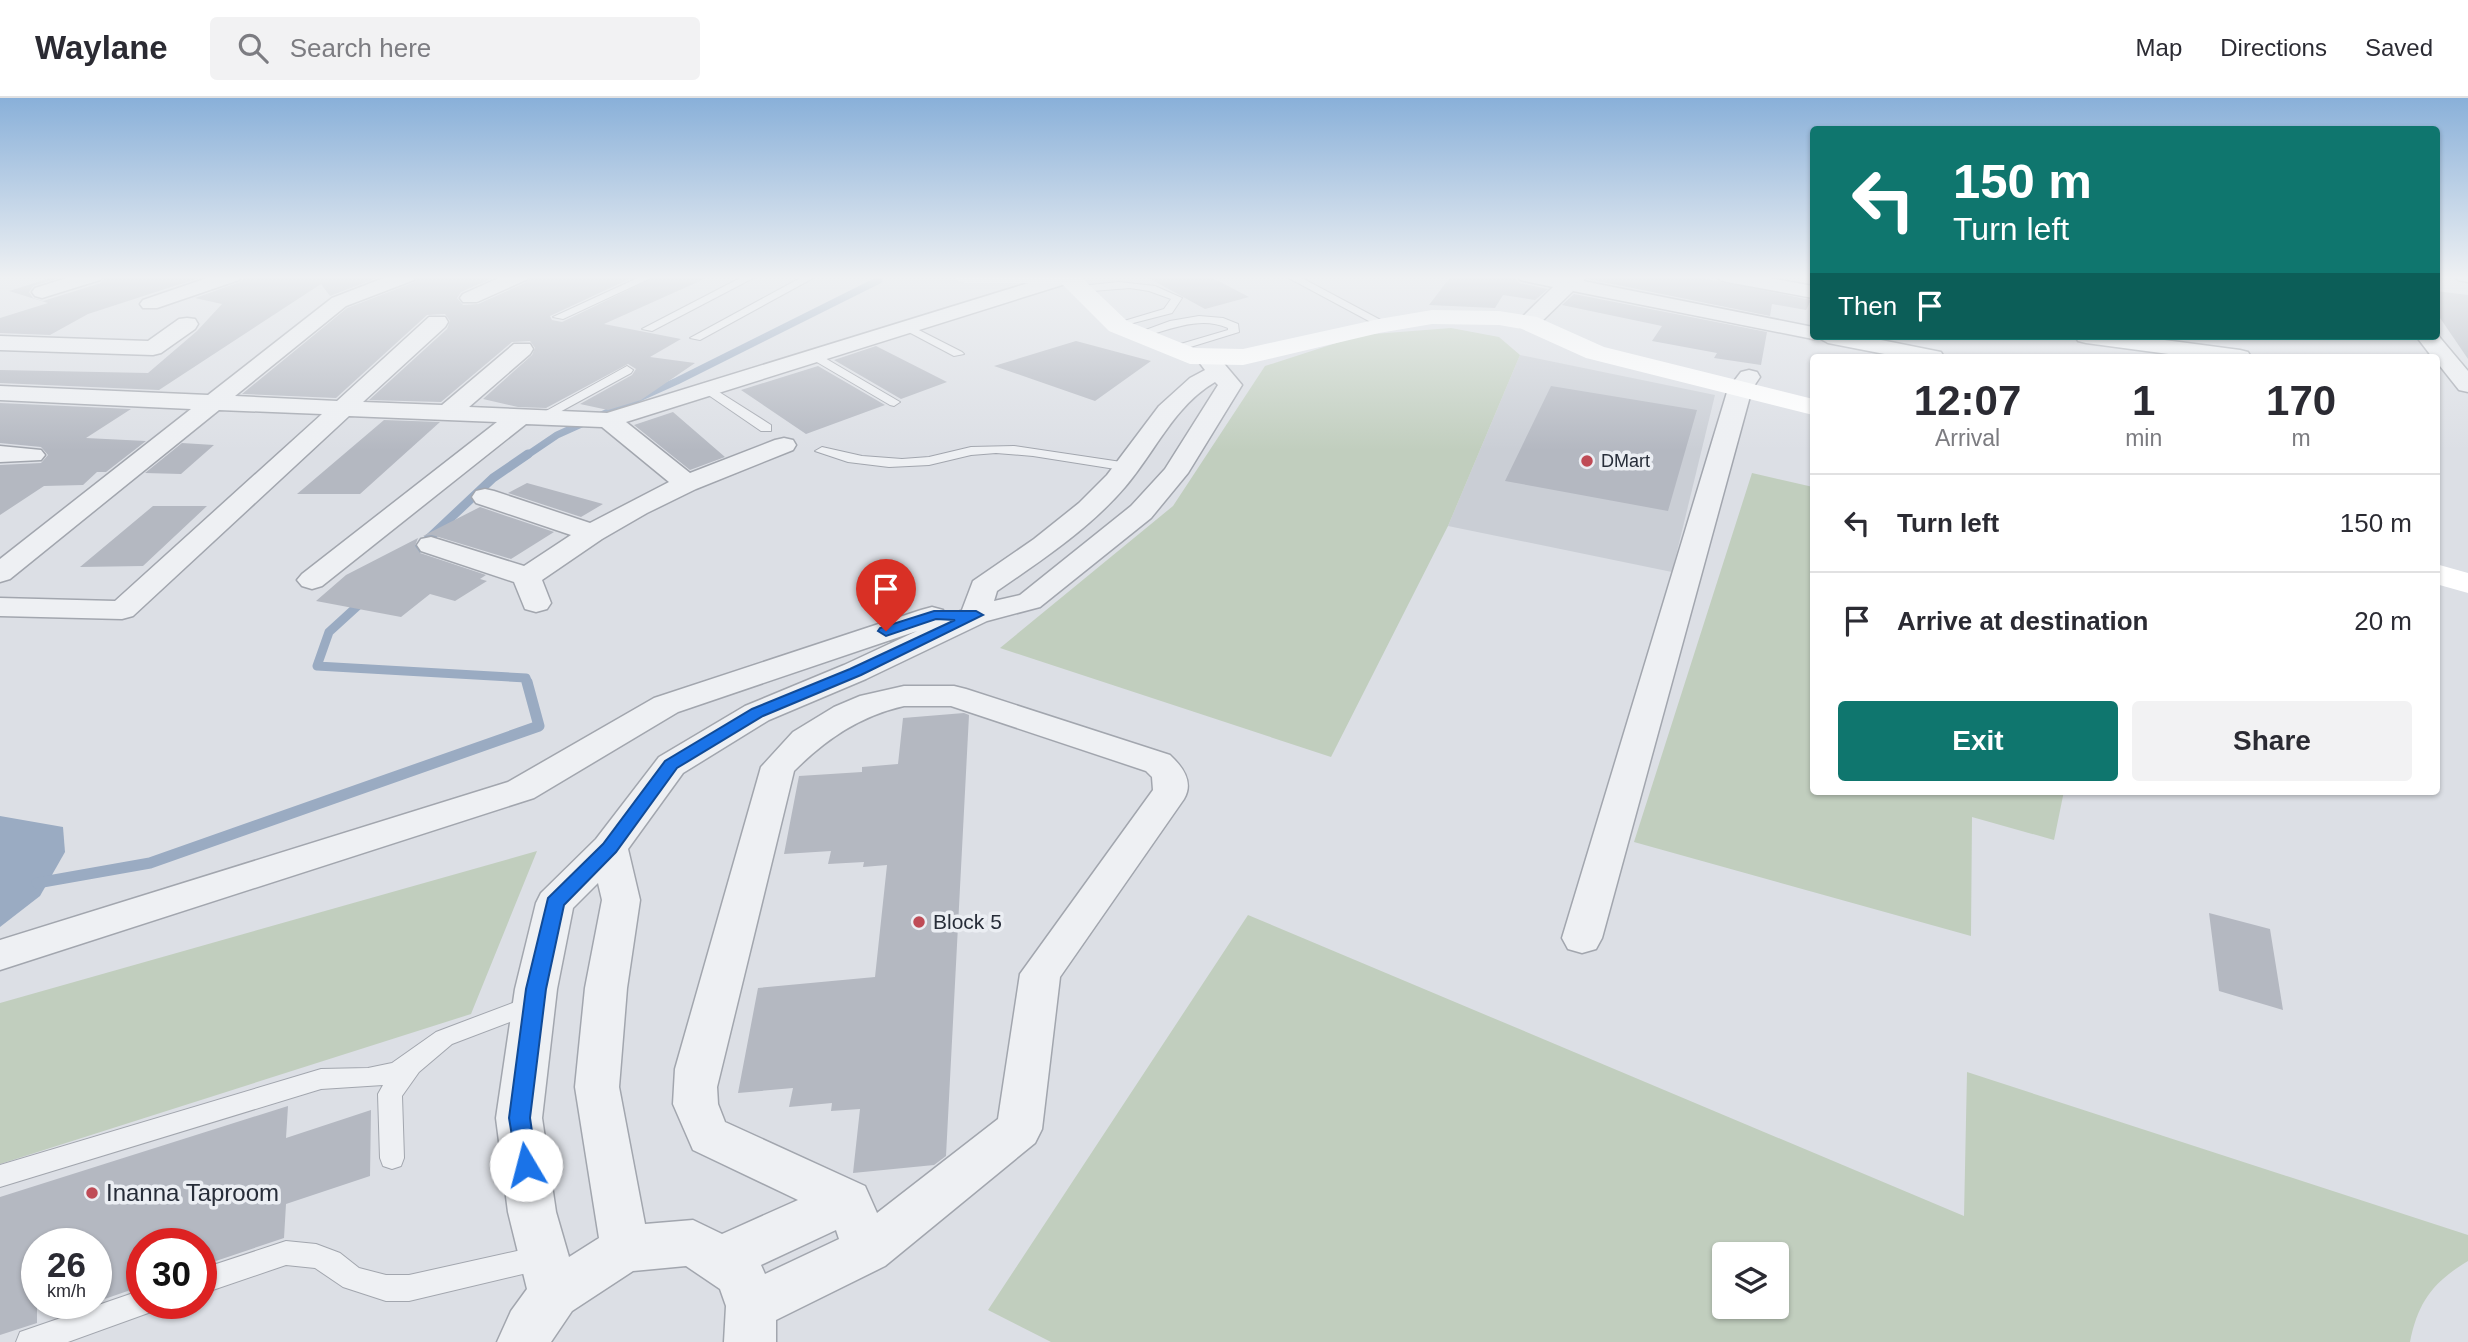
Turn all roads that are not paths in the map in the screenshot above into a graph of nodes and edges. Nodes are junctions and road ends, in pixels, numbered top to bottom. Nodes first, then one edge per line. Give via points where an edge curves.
1 (173, 334) edge
2 (299, 334) edge
3 (424, 334) edge
4 (703, 334) edge
5 (884, 334) edge
6 (920, 334) edge
7 (1137, 334) edge
8 (1228, 334) edge
9 (1344, 334) edge
10 (1556, 334) edge
11 (696, 338) dead end
12 (1848, 340) edge
13 (2115, 340) edge
14 (2430, 340) edge
15 (0, 343) edge
16 (522, 349) dead end
17 (1171, 350) junction
18 (958, 354) dead end
19 (1918, 354) edge
20 (2218, 354) edge
21 (814, 356) junction
22 (1212, 365) junction
23 (626, 370) dead end
24 (2440, 382) edge
25 (1744, 383) junction
26 (2467, 385) edge
27 (708, 389) junction
28 (0, 393) edge
29 (1810, 394) edge
30 (894, 402) dead end
31 (212, 404) junction
32 (1810, 406) edge
33 (342, 409) junction
34 (449, 412) junction
35 (532, 416) junction
36 (607, 420) junction
37 (775, 437) joint
38 (822, 451) dead end
39 (0, 454) edge
40 (32, 455) dead end
41 (1128, 467) junction
42 (687, 484) junction
43 (485, 497) dead end
44 (593, 533) junction
45 (0, 545) edge
46 (431, 545) dead end
47 (34, 546) junction
48 (2440, 556) edge
49 (2468, 563) edge
50 (0, 573) edge
51 (2440, 575) edge
52 (312, 580) dead end
53 (2468, 583) edge
54 (0, 607) edge
55 (976, 615) junction
56 (610, 848) junction
57 (1582, 938) dead end
58 (0, 955) edge
59 (534, 1003) junction
60 (411, 1065) junction
61 (391, 1158) dead end
62 (0, 1176) edge
63 (848, 1201) junction
64 (625, 1249) junction
65 (868, 1250) junction
66 (719, 1261) junction
67 (549, 1276) junction
68 (217, 1277) edge
69 (126, 1309) edge
70 (750, 1324) edge
71 (30, 1342) edge
72 (523, 1342) edge

1 - 15 street via 153,348
2 - 31 street
3 - 33 street
4 - 11 lane
5 - 21 street
6 - 18 lane
7 - 17 main road
8 - 17 lane
9 - 22 main road
10 - 25 main road via 1595,353
12 - 19 street
13 - 20 street
14 - 26 street
16 - 34 street
17 - 22 main road
21 - 27 street
21 - 30 lane
22 - 41 street via 1160,420
22 - 55 street via 1230,385 1175,473 1141,512 1030,601
23 - 35 lane
24 - 26 street
25 - 29 main road
25 - 32 main road
25 - 57 street
27 - 36 street
27 - 37 lane
28 - 31 street
31 - 33 street
31 - 47 street
33 - 34 street
33 - 54 street via 122,610
34 - 35 street
35 - 36 street
35 - 52 street
36 - 42 street
37 - 42 street
38 - 41 lane via 862,462 891,462 927,461 978,450
39 - 40 street
41 - 55 street via 1055,538 983,587
42 - 44 street
43 - 44 street
44 - 46 street via 531,590
45 - 47 street
47 - 50 street
48 - 49 main road
51 - 53 main road
55 - 56 street via 757,713 671,765
55 - 58 street via 934,615 666,705 521,790
56 - 59 street via 555,903
56 - 64 street via 621,900 606,988 597,1087
59 - 60 lane via 444,1038
59 - 67 street via 519,1118 532,1212
60 - 61 lane via 390,1094
60 - 62 lane via 385,1076 321,1079
63 - 65 street
63 - 65 street via 709,1136 694,1103 697,1069 778,767 821,728 872,703 904,696 954,696 1158,763 1167,771 1171,791 1040,974 1019,1129
63 - 66 street
64 - 66 street via 693,1243
64 - 67 street
65 - 70 street
66 - 70 street via 740,1274
67 - 68 lane via 386,1288 352,1278 316,1256 286,1253
67 - 72 street
69 - 71 lane

